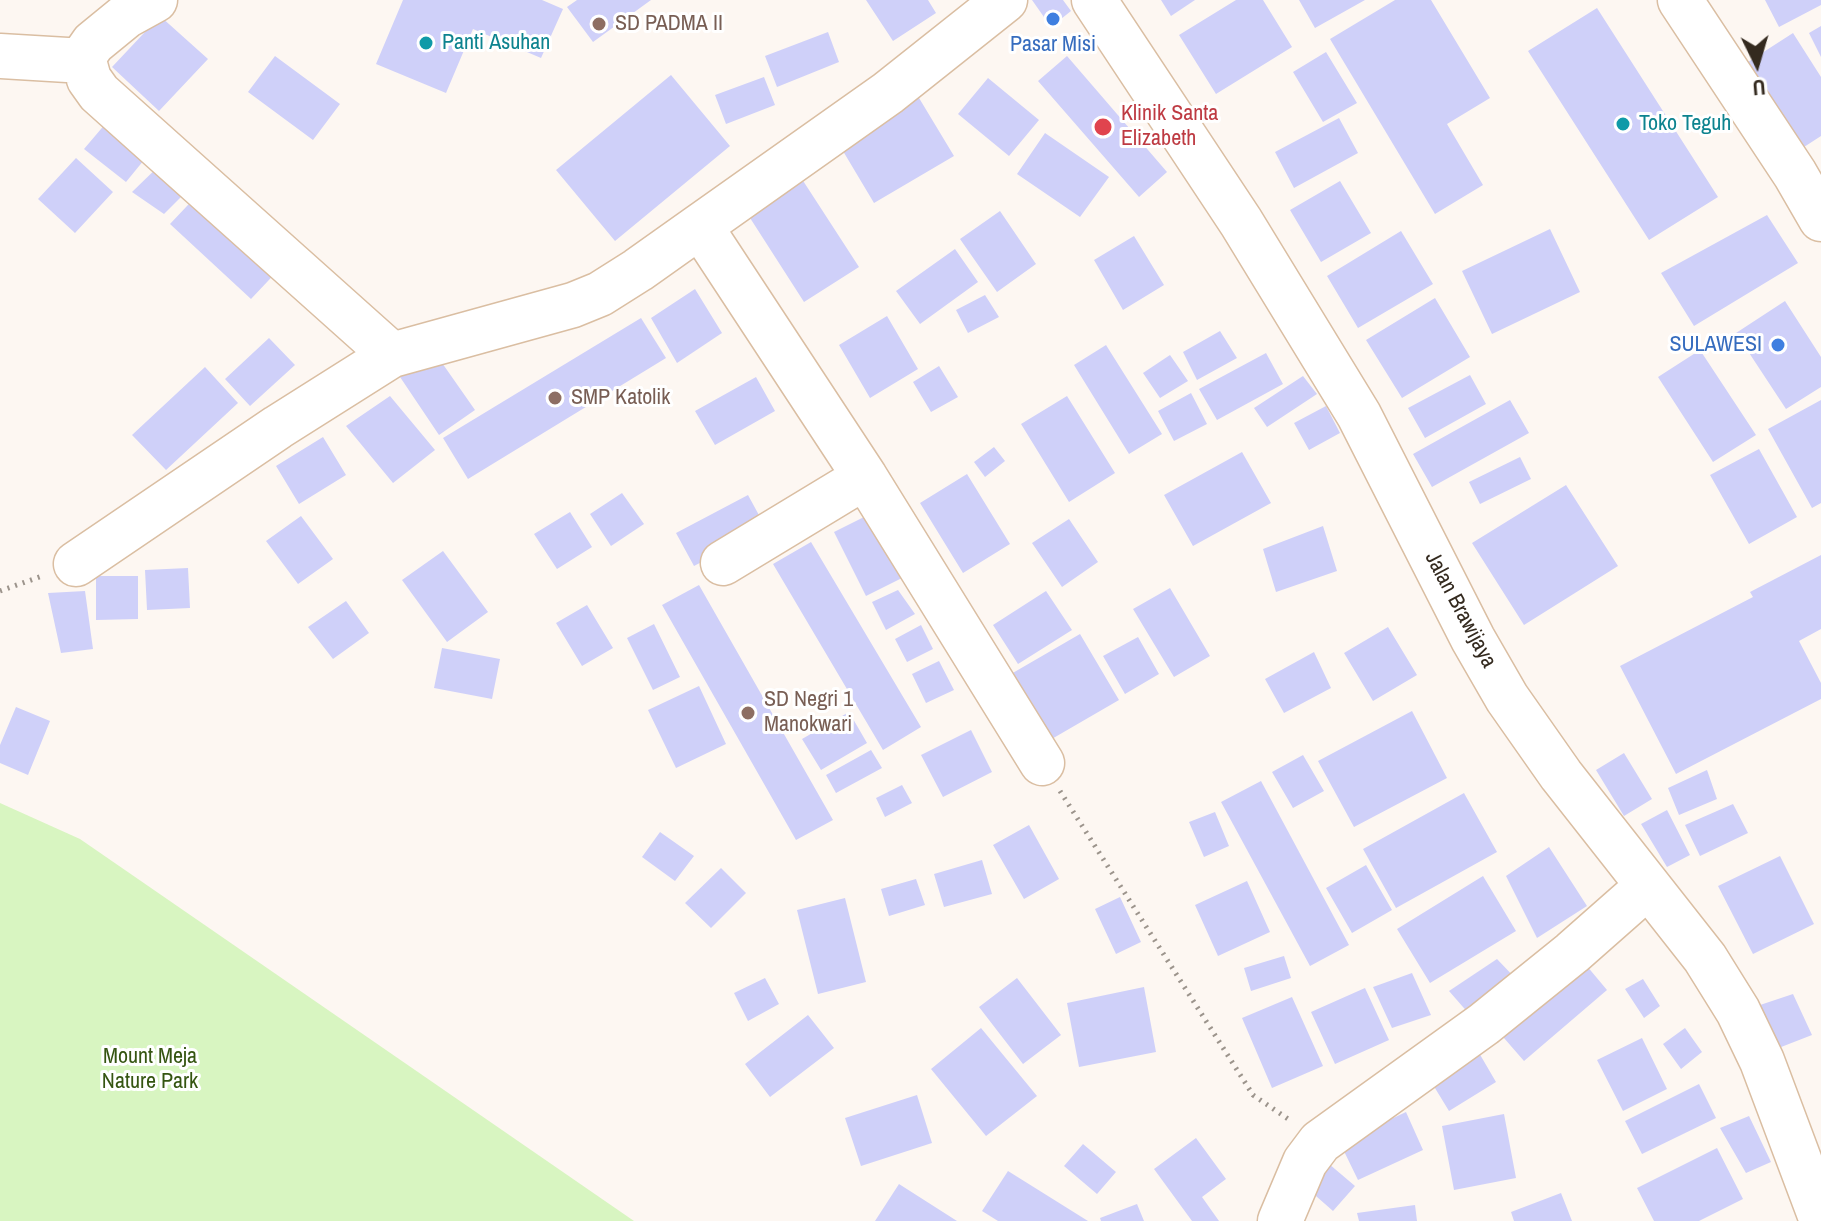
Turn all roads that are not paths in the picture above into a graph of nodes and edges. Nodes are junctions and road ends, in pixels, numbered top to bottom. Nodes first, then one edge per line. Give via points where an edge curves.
1 (155, 0) edge
2 (1005, 0) edge
3 (1094, 0) edge
4 (1680, 0) edge
5 (0, 56) edge
6 (84, 61) junction
7 (1808, 167) edge
8 (1821, 219) edge
9 (700, 226) junction
10 (392, 355) junction
11 (865, 477) junction
12 (723, 563) dead end
13 (76, 564) road end
14 (1042, 763) road end
15 (1648, 886) junction
16 (1821, 1218) edge
17 (1280, 1221) edge

1 - 6 main road via 93,43
2 - 9 main road via 888,93
3 - 15 main road, Jalan Brawijaya via 1241,222 1359,415 1507,698
4 - 7 main road
5 - 6 main road
6 - 10 main road via 99,93
7 - 8 main road
9 - 10 main road via 600,294
9 - 11 main road
10 - 13 main road
11 - 12 main road
11 - 14 main road
15 - 16 main road, Jalan Brawijaya via 1705,958 1738,1011
15 - 17 main road via 1484,1024 1320,1142 1305,1162

